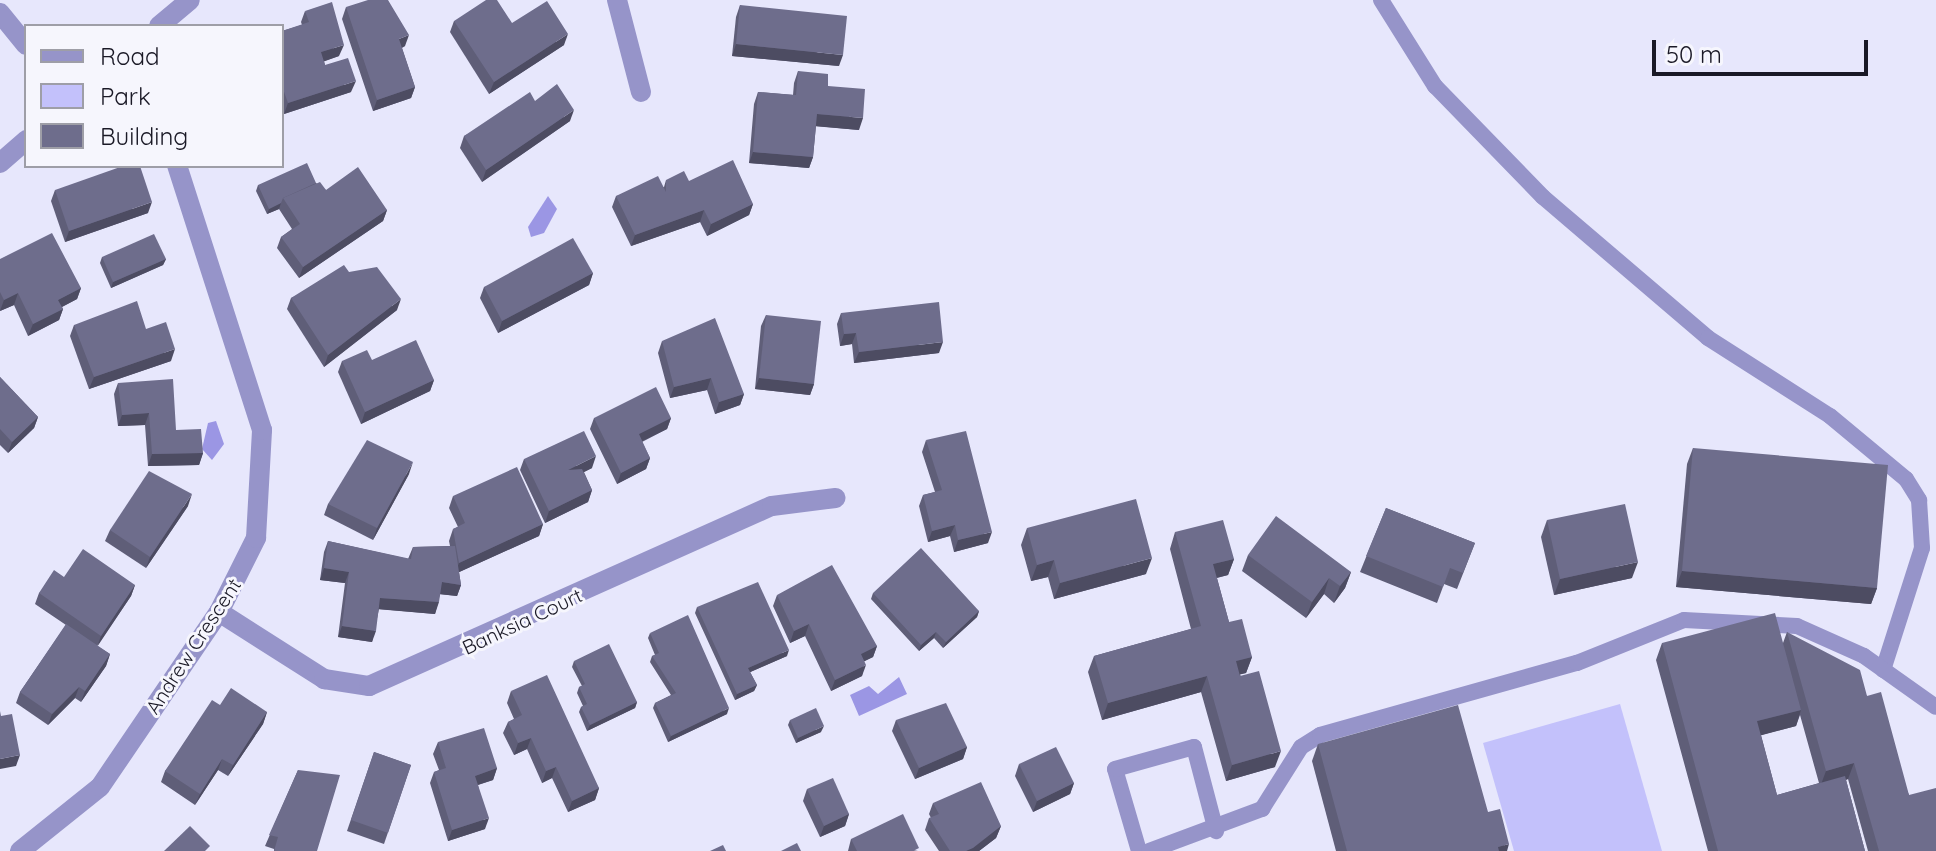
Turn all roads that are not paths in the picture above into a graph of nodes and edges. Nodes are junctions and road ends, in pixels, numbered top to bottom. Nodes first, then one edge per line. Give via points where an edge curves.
1 (190, 0) edge
2 (617, 0) edge
3 (1381, 0) edge
4 (0, 13) edge
5 (161, 24) edge
6 (24, 43) edge
7 (641, 92) dead end
8 (24, 142) edge
9 (0, 163) edge
10 (178, 168) edge
11 (835, 498) dead end
12 (219, 612) junction
13 (1883, 670) junction
14 (1936, 707) edge
15 (1216, 831) junction
16 (1197, 844) edge
17 (20, 851) edge
18 (1139, 851) edge
19 (1149, 851) edge

1 - 5 street
2 - 7 street
3 - 13 lane via 1435,86 1543,197 1708,338 1830,416 1906,479 1919,500 1922,548
4 - 6 street
8 - 9 street
10 - 12 street, Andrew Crescent via 262,430 256,538
11 - 12 street, Banksia Court via 772,506 369,686 324,679
12 - 17 street, Andrew Crescent via 100,787
13 - 14 lane
13 - 15 lane via 1797,626 1684,620 1577,663 1320,735 1301,747 1262,809
15 - 16 lane
15 - 18 lane via 1194,747 1115,769
16 - 19 lane

